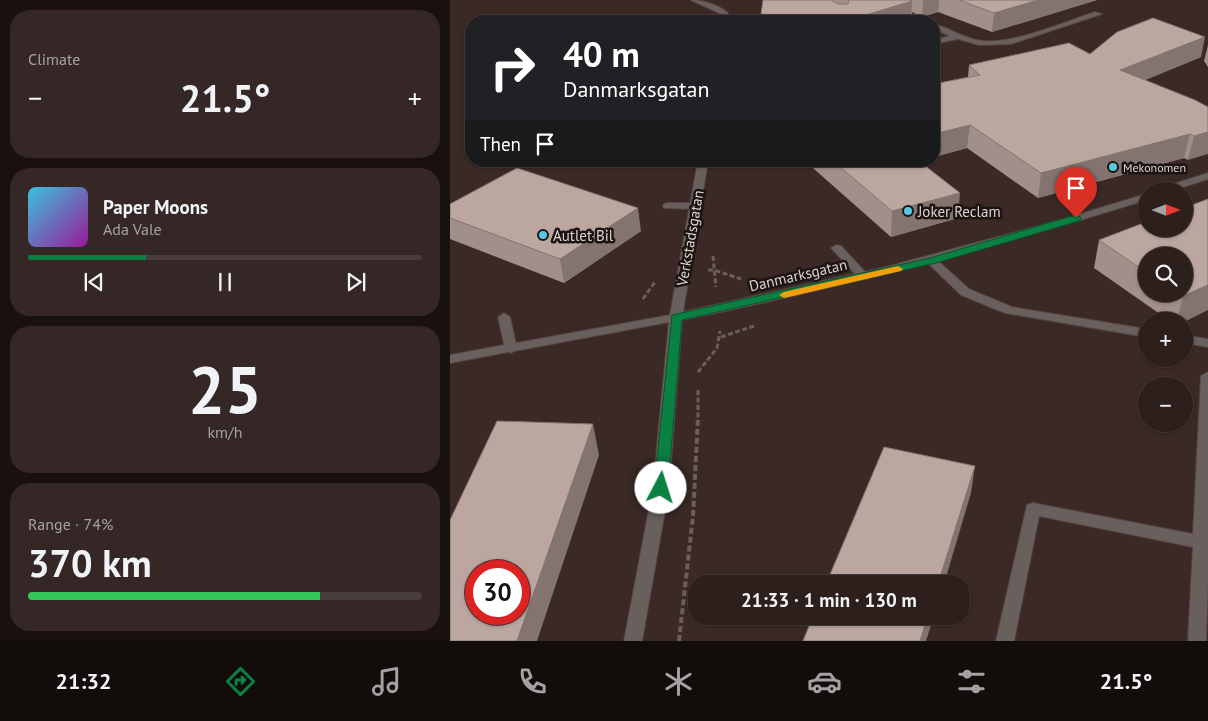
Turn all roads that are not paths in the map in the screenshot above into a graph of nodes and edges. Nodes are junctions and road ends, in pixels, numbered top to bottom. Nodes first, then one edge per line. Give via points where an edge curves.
1 (694, 0) edge
2 (875, 0) edge
3 (1098, 14) dead end
4 (724, 15) edge
5 (909, 15) edge
6 (940, 29) edge
7 (958, 37) junction
8 (940, 41) edge
9 (702, 167) edge
10 (1208, 176) edge
11 (1190, 182) edge
12 (1138, 199) edge
13 (668, 206) dead end
14 (695, 206) junction
15 (837, 248) dead end
16 (932, 261) junction
17 (864, 277) junction
18 (504, 317) dead end
19 (676, 318) junction
20 (1138, 332) edge
21 (1193, 340) edge
22 (1208, 343) edge
23 (511, 349) junction
24 (450, 359) edge
25 (1208, 376) edge
26 (1201, 542) junction
27 (633, 641) edge
28 (1005, 641) edge
29 (1197, 641) edge

1 - 4 street via 718,9
2 - 5 street
3 - 7 street via 1011,42 979,43
6 - 7 street
7 - 8 street
9 - 14 street, Verkstadsgatan
10 - 11 street
12 - 16 street, Danmarksgatan
13 - 14 street
14 - 19 street, Verkstadsgatan
15 - 17 street
16 - 17 street, Danmarksgatan
16 - 20 street via 966,292 1009,310
17 - 19 street, Danmarksgatan
18 - 23 street
19 - 23 street, Danmarksgatan
19 - 27 street, Verkstadsgatan via 661,488
21 - 22 street
23 - 24 street, Danmarksgatan
25 - 26 street
26 - 28 street via 1033,509
26 - 29 street

